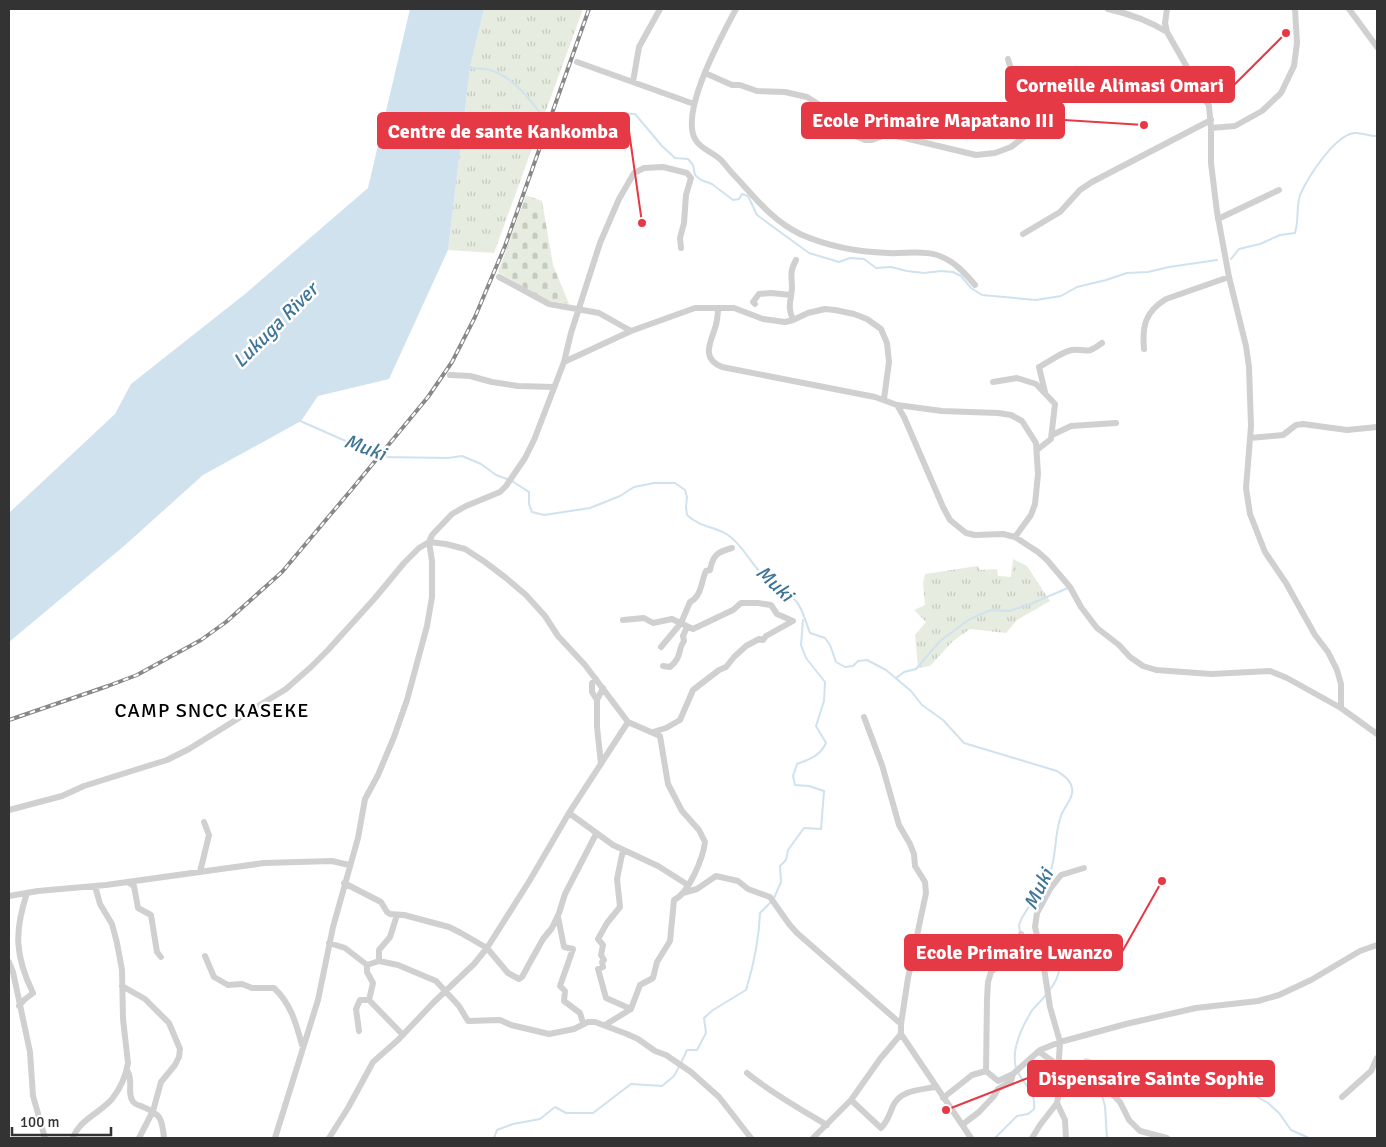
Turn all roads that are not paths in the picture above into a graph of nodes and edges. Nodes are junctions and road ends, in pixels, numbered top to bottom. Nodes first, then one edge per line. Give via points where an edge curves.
1 (660, 9) edge
2 (736, 9) edge
3 (1108, 9) edge
4 (1167, 9) edge
5 (1295, 9) edge
6 (1349, 9) edge
7 (1117, 10) edge
8 (1167, 32) junction
9 (1377, 47) edge
10 (1008, 59) dead end
11 (577, 62) dead end
12 (705, 73) junction
13 (632, 82) junction
14 (694, 104) junction
15 (1211, 120) junction
16 (1211, 128) junction
17 (1279, 190) dead end
18 (1218, 219) junction
19 (1023, 234) dead end
20 (681, 248) dead end
21 (796, 260) dead end
22 (499, 277) dead end
23 (1229, 277) junction
24 (974, 286) dead end
25 (791, 295) junction
26 (755, 304) dead end
27 (718, 309) junction
28 (579, 311) junction
29 (793, 320) junction
30 (631, 331) junction
31 (1102, 343) dead end
32 (1144, 349) dead end
33 (564, 362) junction
34 (450, 375) dead end
35 (992, 382) dead end
36 (554, 387) junction
37 (1045, 393) junction
38 (884, 399) junction
39 (897, 405) junction
40 (1116, 423) dead end
41 (1377, 427) edge
42 (1052, 435) junction
43 (1250, 438) junction
44 (1037, 450) junction
45 (1015, 537) junction
46 (429, 542) junction
47 (732, 548) dead end
48 (623, 620) dead end
49 (684, 625) junction
50 (661, 648) dead end
51 (663, 666) dead end
52 (596, 679) junction
53 (603, 688) junction
54 (597, 700) junction
55 (1341, 708) junction
56 (864, 717) dead end
57 (628, 722) junction
58 (653, 732) junction
59 (1377, 734) edge
60 (601, 764) junction
61 (9, 810) edge
62 (569, 813) junction
63 (204, 822) dead end
64 (596, 834) junction
65 (622, 850) junction
66 (349, 865) junction
67 (1084, 868) dead end
68 (200, 872) junction
69 (127, 882) junction
70 (344, 883) junction
71 (688, 885) junction
72 (95, 886) junction
73 (27, 892) junction
74 (683, 893) junction
75 (9, 896) edge
76 (397, 915) junction
77 (558, 917) junction
78 (1021, 934) dead end
79 (329, 943) junction
80 (1377, 945) edge
81 (487, 948) junction
82 (205, 956) dead end
83 (161, 957) dead end
84 (379, 961) junction
85 (9, 962) edge
86 (367, 966) junction
87 (122, 986) junction
88 (446, 991) junction
89 (368, 1000) junction
90 (19, 1006) junction
91 (631, 1009) junction
92 (583, 1023) junction
93 (901, 1024) junction
94 (605, 1025) junction
95 (360, 1031) dead end
96 (901, 1034) junction
97 (403, 1035) junction
98 (1060, 1042) junction
99 (303, 1046) junction
100 (1040, 1050) junction
101 (1377, 1058) edge
102 (1059, 1066) junction
103 (127, 1070) junction
104 (986, 1071) junction
105 (747, 1072) dead end
106 (1013, 1074) junction
107 (998, 1081) junction
108 (936, 1087) junction
109 (998, 1089) junction
110 (1342, 1097) dead end
111 (943, 1098) junction
112 (852, 1100) junction
113 (1057, 1103) junction
114 (153, 1111) junction
115 (827, 1125) junction
116 (962, 1125) junction
117 (45, 1138) edge
118 (73, 1138) edge
119 (139, 1138) edge
120 (164, 1138) edge
121 (275, 1138) edge
122 (329, 1138) edge
123 (751, 1138) edge
124 (814, 1138) edge
125 (971, 1138) edge
126 (1032, 1138) edge
127 (1066, 1138) edge
128 (1167, 1138) edge

1 - 13 street via 639,47
2 - 12 street
3 - 7 street
4 - 8 street
5 - 16 street via 1297,43 1294,66 1281,93 1262,111 1235,126
6 - 9 street
7 - 8 street via 1146,20
8 - 15 street via 1206,101
10 - 12 street via 1016,77 1034,87 1041,100 1032,128 1011,147 976,155 888,134 865,140 858,137 844,120 807,97 732,85
11 - 13 street
12 - 14 street
13 - 14 street
14 - 24 street via 691,130 695,141 721,160 780,222 799,234 841,248 938,255 950,261
15 - 16 street
15 - 19 street via 1092,182 1060,212
16 - 18 street via 1211,163
17 - 18 street
18 - 23 street
20 - 28 street via 691,178 687,173 663,167 644,168 634,173 600,243
21 - 25 street via 790,277
22 - 28 street via 548,304
23 - 32 street via 1160,303 1150,312 1145,323
23 - 43 street via 1249,367
25 - 26 street via 759,294 753,302
25 - 29 street via 788,310
27 - 29 street via 734,308 763,318 785,322
27 - 30 street via 695,308
27 - 38 street via 709,350 714,364
28 - 30 street via 599,313
28 - 33 street
29 - 38 street via 808,312 835,310 867,319 881,329 887,343 889,362
30 - 33 street
31 - 37 street via 1090,352 1072,350 1064,353 1039,367
33 - 36 street
34 - 36 street via 518,386
35 - 37 street via 1017,378 1036,384
36 - 46 street via 534,440 506,486 500,492 452,514
37 - 42 street via 1055,404
38 - 39 street
39 - 44 street via 1011,415 1022,420
39 - 45 street via 950,520 966,533
40 - 42 street via 1071,426
41 - 43 street via 1347,430 1303,424 1296,425 1282,436
42 - 44 street
43 - 55 street via 1246,488 1250,514 1265,552 1337,670 1341,684
44 - 45 street via 1035,504
45 - 55 street via 1047,560 1070,587 1097,628 1143,666 1211,674 1270,672
46 - 52 street via 465,550 506,578 545,616
46 - 61 street via 404,563 328,650 286,689 166,760 62,796
46 - 66 street via 432,597 427,626 394,738 365,799
47 - 49 street via 719,551 712,560 703,584 690,602
48 - 49 street via 644,618 653,623 672,619
49 - 50 street
49 - 51 street via 680,653 670,667
49 - 58 street via 693,630 741,603 771,605 777,614 794,621 763,640 746,646 726,667 694,690 680,720
52 - 53 street
52 - 54 street via 592,683 592,692
53 - 54 street
53 - 57 street
54 - 60 street
55 - 59 street
56 - 93 street via 899,824 914,854 915,866 925,882 926,893
57 - 58 street
57 - 60 street
58 - 71 street via 662,741 668,784 682,812 699,830 705,842
60 - 62 street
62 - 64 street
62 - 81 street
63 - 68 street via 209,835
64 - 65 street
64 - 77 street via 565,894
65 - 71 street via 658,866
65 - 91 street via 617,879 620,907 598,939 603,945 601,955 604,960 603,967 598,969 606,998
66 - 68 street via 332,861 278,862
66 - 70 street
67 - 98 street via 1061,876 1050,889 1037,913 1035,927
68 - 69 street
69 - 72 street
69 - 83 street via 134,886 138,908 151,916 157,952
70 - 76 street via 381,902 387,912
70 - 79 street
71 - 74 street
72 - 73 street
72 - 87 street via 115,933
73 - 75 street
73 - 90 street via 18,925 18,950 23,973 33,993
74 - 91 street via 674,900 670,941 653,978 640,985
74 - 93 street via 697,889 718,876 738,881 748,889 770,897 798,933
76 - 81 street via 449,927
76 - 84 street via 390,937 378,950
77 - 81 street via 522,977 508,972
77 - 92 street via 564,947 573,949 560,986 565,991 564,1001 580,1013
78 - 104 street via 1017,948 991,972
79 - 86 street via 345,948
79 - 99 street via 318,1000
80 - 98 street via 1279,995 1258,1001 1196,1008
81 - 88 street
82 - 99 street via 214,976 228,985 274,988 284,998 295,1019
84 - 86 street
84 - 88 street via 422,975
85 - 90 street
86 - 89 street via 373,982
87 - 103 street
87 - 114 street via 145,999 169,1023 180,1049 176,1065 161,1082
88 - 92 street via 462,1009 468,1022 500,1020 549,1034 574,1029
88 - 97 street
89 - 95 street via 360,1000 356,1009
89 - 97 street
90 - 117 street via 30,1052 34,1096
91 - 94 street
92 - 94 street
93 - 96 street
94 - 123 street via 638,1039 691,1072 719,1097
96 - 108 street
96 - 112 street
97 - 122 street via 368,1068
98 - 100 street
98 - 102 street
99 - 121 street
100 - 102 street
100 - 106 street
101 - 110 street via 1371,1071
102 - 113 street
102 - 128 street via 1108,1091 1140,1131
103 - 114 street via 131,1077 132,1101
103 - 118 street via 111,1100 83,1122
104 - 107 street
104 - 111 street via 972,1075
105 - 115 street via 765,1088
106 - 107 street
106 - 109 street via 1011,1081
107 - 109 street
108 - 111 street
108 - 112 street via 905,1092 894,1103 888,1122 881,1128
109 - 116 street via 979,1112
111 - 116 street
112 - 115 street
113 - 126 street
113 - 127 street via 1065,1120
114 - 119 street
114 - 120 street via 161,1119
115 - 124 street
116 - 125 street

